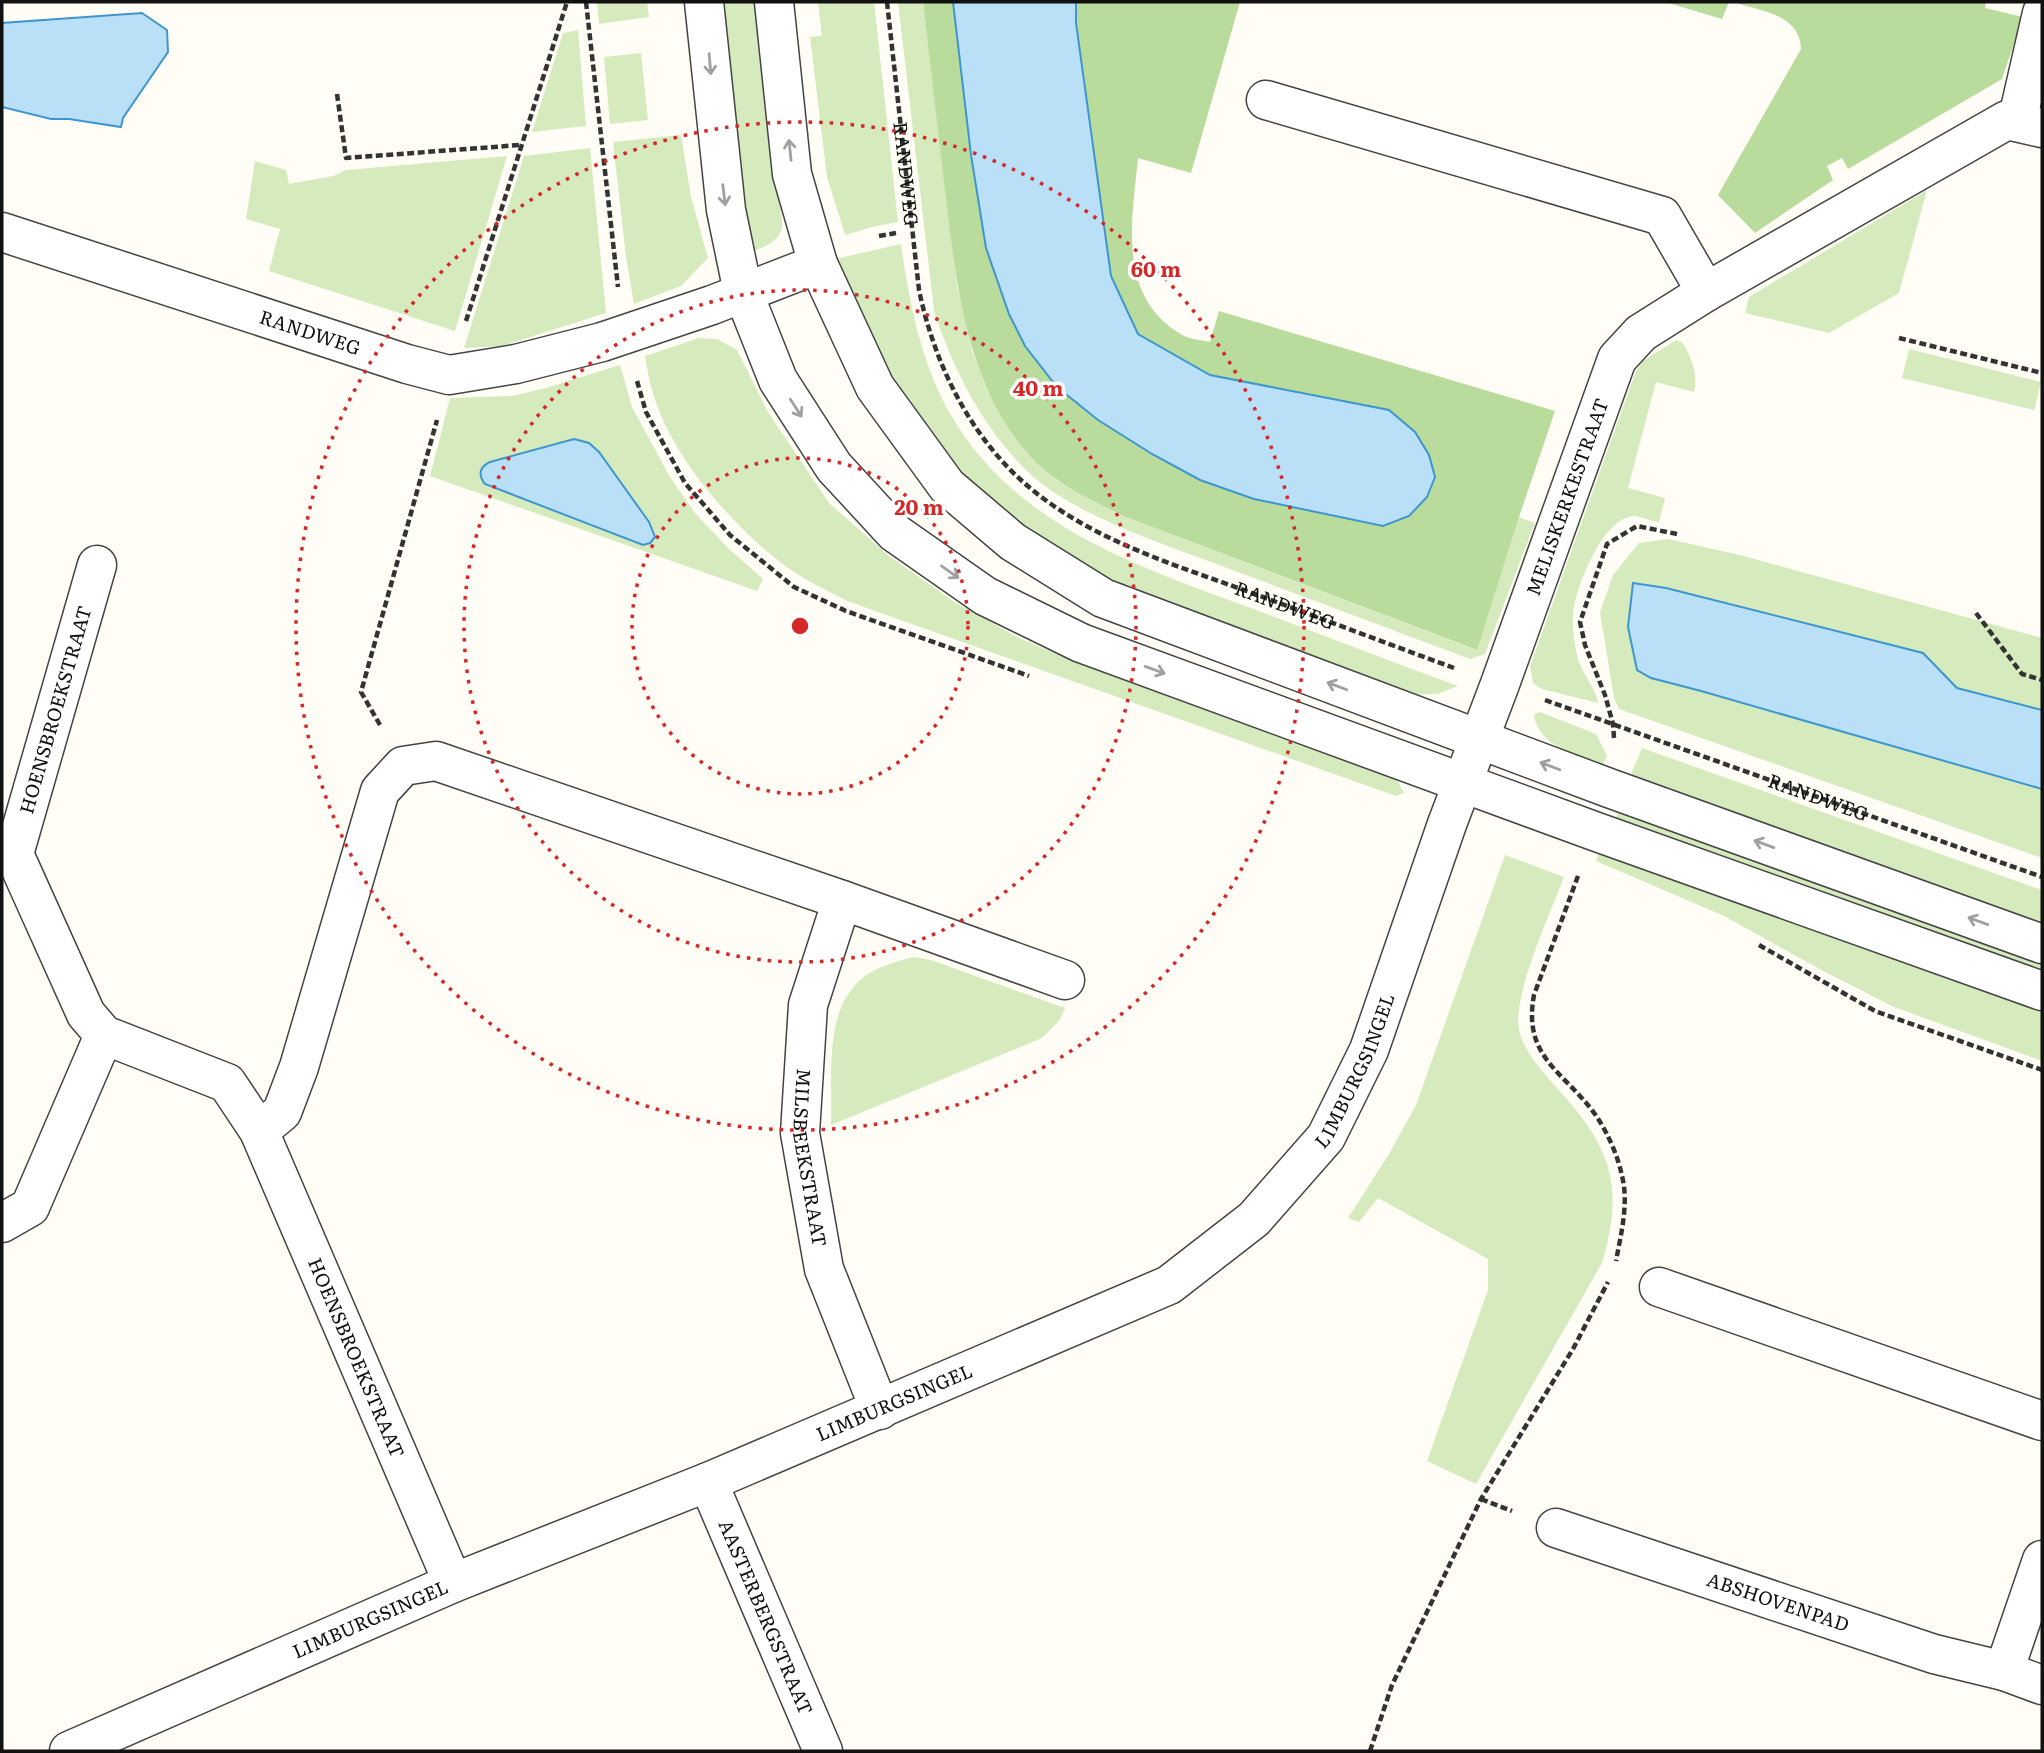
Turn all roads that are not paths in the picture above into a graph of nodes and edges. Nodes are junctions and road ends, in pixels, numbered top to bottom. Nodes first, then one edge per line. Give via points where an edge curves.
1 (704, 2) edge
2 (774, 2) edge
3 (2042, 13) edge
4 (1266, 100) dead end
5 (2030, 125) edge
6 (2, 232) edge
7 (818, 264) junction
8 (743, 292) junction
9 (1706, 292) junction
10 (97, 565) dead end
11 (1478, 739) junction
12 (1463, 781) junction
13 (8, 851) edge
14 (842, 900) junction
15 (2042, 944) edge
16 (1065, 980) dead end
17 (2042, 991) edge
18 (104, 1035) junction
19 (259, 1131) junction
20 (2, 1223) edge
21 (1659, 1287) dead end
22 (880, 1410) junction
23 (2042, 1421) edge
24 (708, 1482) junction
25 (1556, 1528) dead end
26 (2042, 1560) edge
27 (453, 1583) junction
28 (2004, 1671) junction
29 (2042, 1685) edge
30 (69, 1751) edge
31 (823, 1751) edge

1 -> 8 street via 726,211
7 -> 2 street via 792,174
3 - 5 street, MELISKERKESTRAAT
4 - 9 street via 1662,216
5 - 9 street, MELISKERKESTRAAT via 2007,120
6 - 8 street, RANDWEG via 449,375 516,364 623,335
7 - 8 street, RANDWEG
11 -> 7 street via 1103,597 1013,542 947,486 875,387
8 -> 12 street via 778,380 834,467 895,534 985,596 1082,643
9 - 11 street, MELISKERKESTRAAT via 1641,334 1617,359
10 - 13 street, HOENSBROEKSTRAAT
11 - 12 street
15 -> 11 street
12 - 17 street
12 - 22 street, LIMBURGSINGEL via 1369,1051 1326,1137 1254,1219 1169,1285
13 - 18 street, HOENSBROEKSTRAAT via 86,1014
14 - 16 street
14 - 19 street via 436,761 403,766 380,791 282,1112
14 - 22 street, MILSBEEKSTRAAT via 808,1005 800,1133 824,1269
18 - 19 street, HOENSBROEKSTRAAT via 227,1083
18 - 20 street via 30,1207
19 - 27 street, HOENSBROEKSTRAAT
21 - 23 street
22 - 24 street, LIMBURGSINGEL
24 - 27 street, LIMBURGSINGEL
24 - 31 street, AASTERBERGSTRAAT
25 - 28 street, ABSHOVENPAD via 1934,1654
26 - 28 street
27 - 30 street, LIMBURGSINGEL
28 - 29 street, ABSHOVENPAD

